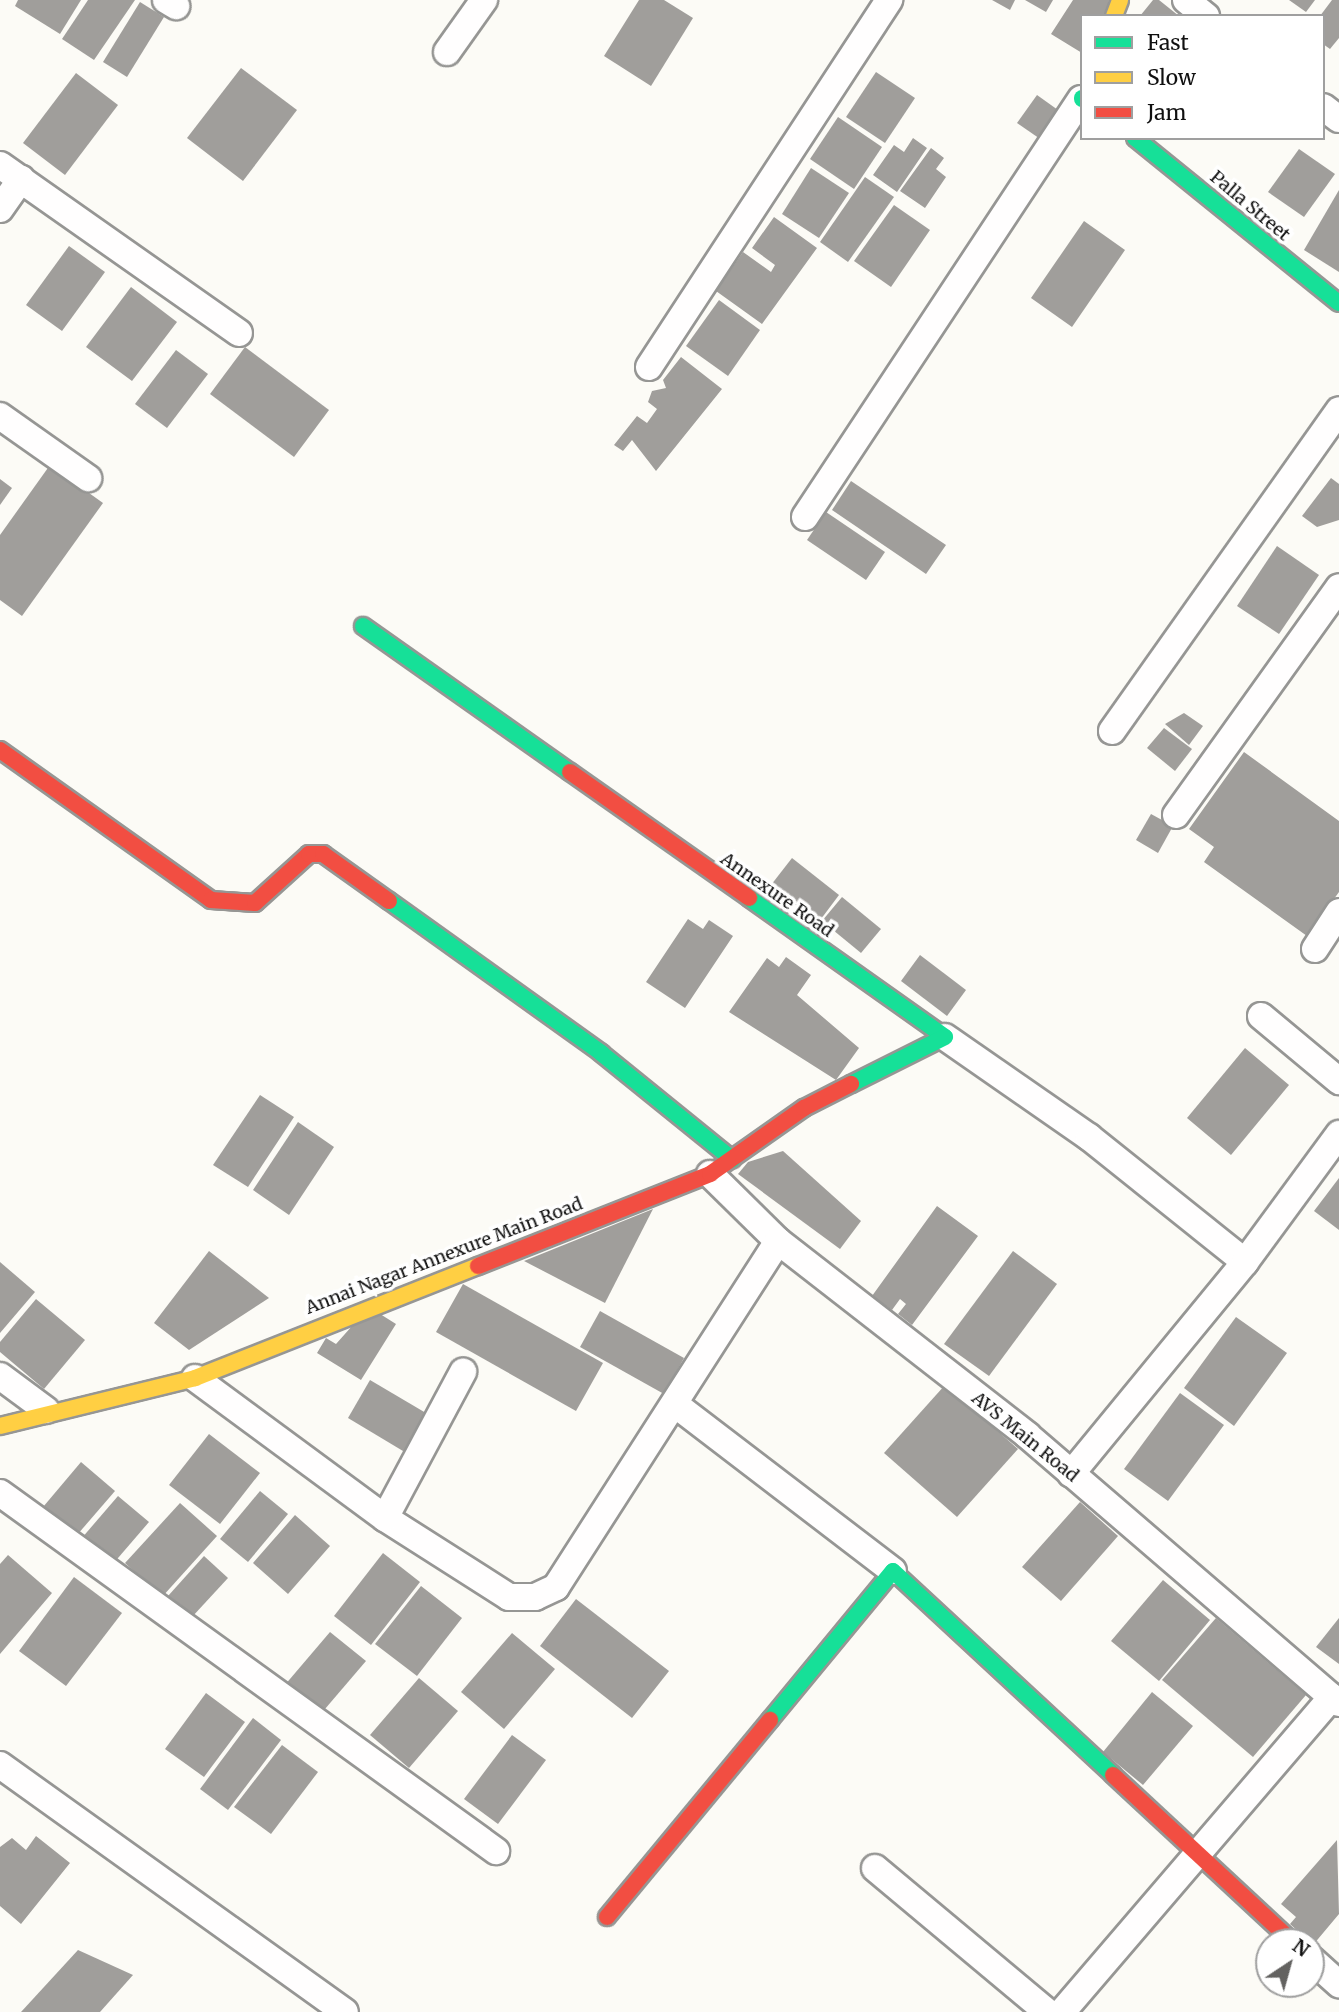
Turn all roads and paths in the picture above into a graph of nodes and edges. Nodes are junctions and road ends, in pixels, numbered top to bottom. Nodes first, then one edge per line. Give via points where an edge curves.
1 (484, 0) edge
2 (890, 0) edge
3 (1186, 0) edge
4 (1204, 14) edge
5 (447, 52) dead end
6 (1080, 102) edge
7 (1137, 140) edge
8 (10, 172) edge
9 (0, 209) edge
10 (1339, 303) edge
11 (240, 333) dead end
12 (649, 367) dead end
13 (1339, 410) edge
14 (0, 415) edge
15 (88, 478) dead end
16 (805, 517) dead end
17 (1339, 587) edge
18 (363, 626) dead end
19 (1112, 731) dead end
20 (0, 750) edge
21 (1176, 816) dead end
22 (1339, 912) edge
23 (1315, 950) dead end
24 (1261, 1016) dead end
25 (945, 1037) junction
26 (1339, 1081) edge
27 (1339, 1134) edge
28 (732, 1159) junction
29 (709, 1174) junction
30 (778, 1241) junction
31 (1245, 1262) junction
32 (463, 1372) dead end
33 (0, 1376) edge
34 (195, 1378) junction
35 (676, 1405) junction
36 (46, 1410) junction
37 (0, 1426) edge
38 (1071, 1474) junction
39 (0, 1493) edge
40 (385, 1518) junction
41 (893, 1571) junction
42 (1335, 1700) edge
43 (0, 1765) edge
44 (496, 1851) dead end
45 (1198, 1857) junction
46 (875, 1868) dead end
47 (607, 1917) dead end
48 (1277, 1928) edge
49 (1325, 1972) edge
50 (1339, 1984) edge
51 (345, 2012) edge
52 (1047, 2012) edge
53 (1062, 2012) edge

1 - 5 street
2 - 12 street
3 - 4 street
6 - 16 street
7 - 10 street, Palla Street
8 - 9 street
8 - 11 street
13 - 19 street
14 - 15 street
17 - 21 street
18 - 25 street, Annexure Road
20 - 28 street via 211,900 255,903 309,854 323,854 601,1053
22 - 23 street
24 - 26 street
25 - 28 street via 804,1108
25 - 31 street via 1088,1137
27 - 31 street
28 - 29 street
29 - 30 street, AVS Main Road
29 - 34 street, Annai Nagar Annexure Main Road
30 - 35 street
30 - 38 street, AVS Main Road
31 - 38 street
32 - 40 street
33 - 36 street
34 - 36 street, Annai Nagar Annexure Main Road
34 - 40 street
35 - 40 street via 556,1587 535,1597 509,1597
35 - 41 street
36 - 37 street, Annai Nagar Annexure Main Road
38 - 42 street, AVS Main Road
39 - 44 street
41 - 45 street
41 - 47 street
42 - 45 street
43 - 51 street
45 - 48 street
45 - 53 street
46 - 52 street
49 - 50 street

